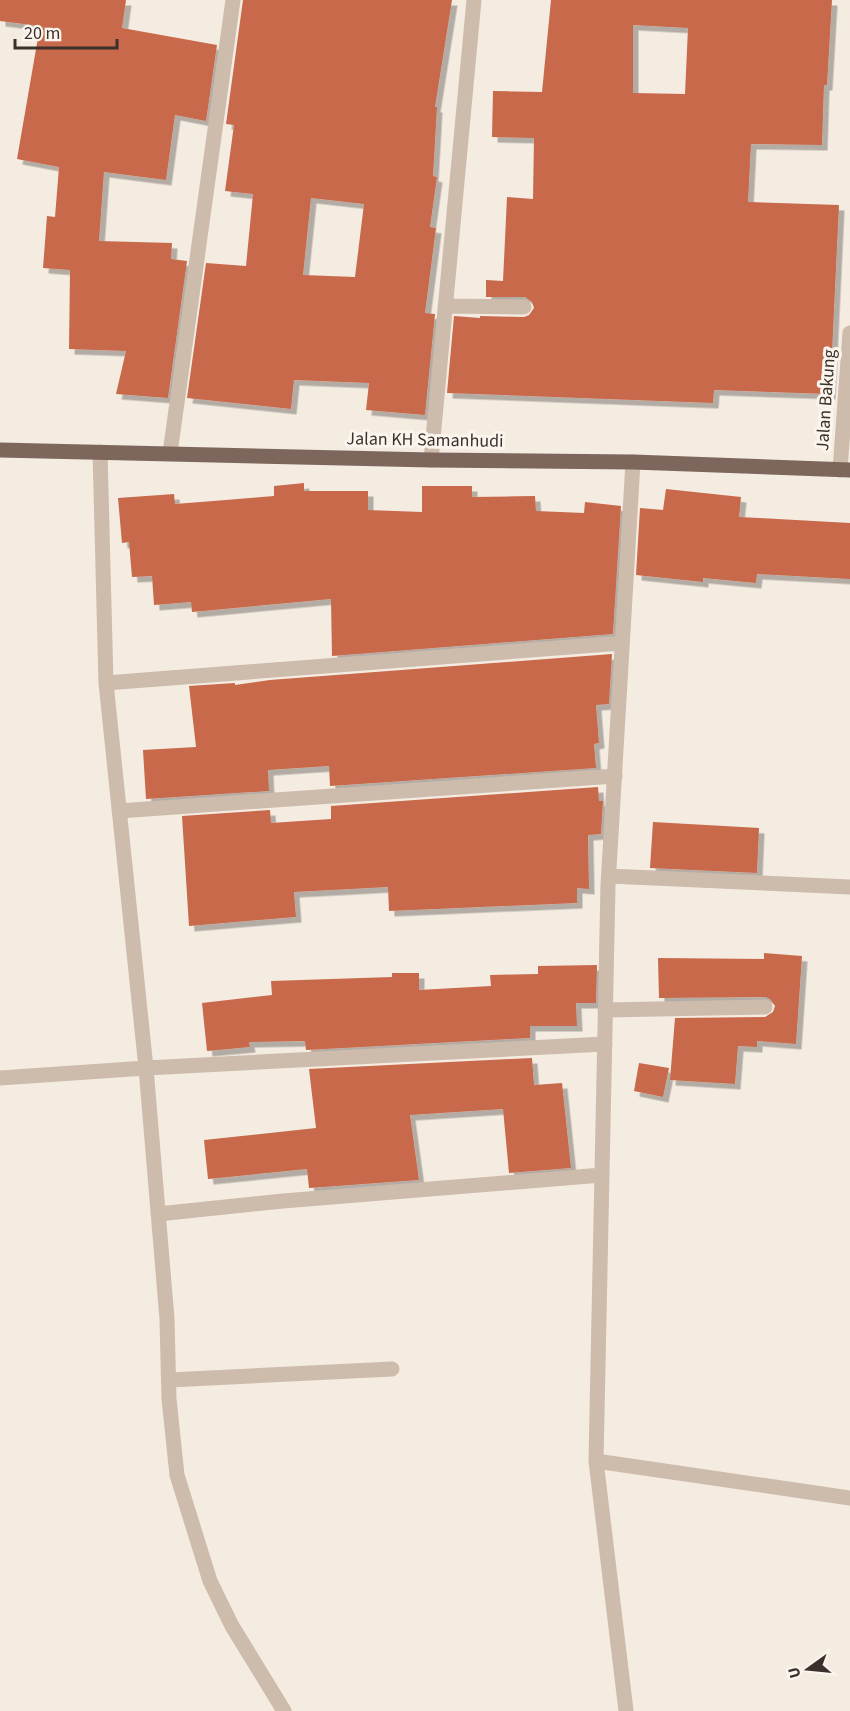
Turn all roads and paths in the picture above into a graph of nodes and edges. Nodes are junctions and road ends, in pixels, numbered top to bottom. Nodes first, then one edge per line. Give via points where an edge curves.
1 (233, 0) edge
2 (474, 0) edge
3 (446, 306) junction
4 (524, 306) dead end
5 (850, 333) edge
6 (0, 450) edge
7 (100, 452) junction
8 (170, 453) junction
9 (431, 460) junction
10 (633, 462) junction
11 (845, 470) edge
12 (622, 643) junction
13 (106, 683) junction
14 (615, 776) junction
15 (119, 811) junction
16 (609, 876) junction
17 (850, 887) edge
18 (765, 1007) dead end
19 (605, 1010) junction
20 (605, 1044) junction
21 (146, 1068) junction
22 (0, 1078) edge
23 (602, 1175) junction
24 (158, 1214) junction
25 (392, 1369) dead end
26 (169, 1380) junction
27 (596, 1461) junction
28 (850, 1498) edge
29 (284, 1711) edge
30 (626, 1711) edge

1 - 8 street
2 - 3 street
3 - 4 street
3 - 9 street
5 - 11 street, Jalan Bakung
6 - 7 main road, Jalan KH Samanhudi
7 - 8 main road, Jalan KH Samanhudi
7 - 13 street
8 - 9 main road, Jalan KH Samanhudi
9 - 10 main road, Jalan KH Samanhudi
10 - 11 main road, Jalan KH Samanhudi
10 - 12 street
12 - 13 street
12 - 14 street
13 - 15 street
14 - 15 street
14 - 16 street
15 - 21 street
16 - 17 street
16 - 19 street
18 - 19 street
19 - 20 street
20 - 21 street
20 - 23 street
21 - 22 street
21 - 24 street
23 - 24 street
23 - 27 street
24 - 26 street
25 - 26 street
26 - 29 street via 177,1475 207,1571 232,1626
27 - 28 street
27 - 30 street

